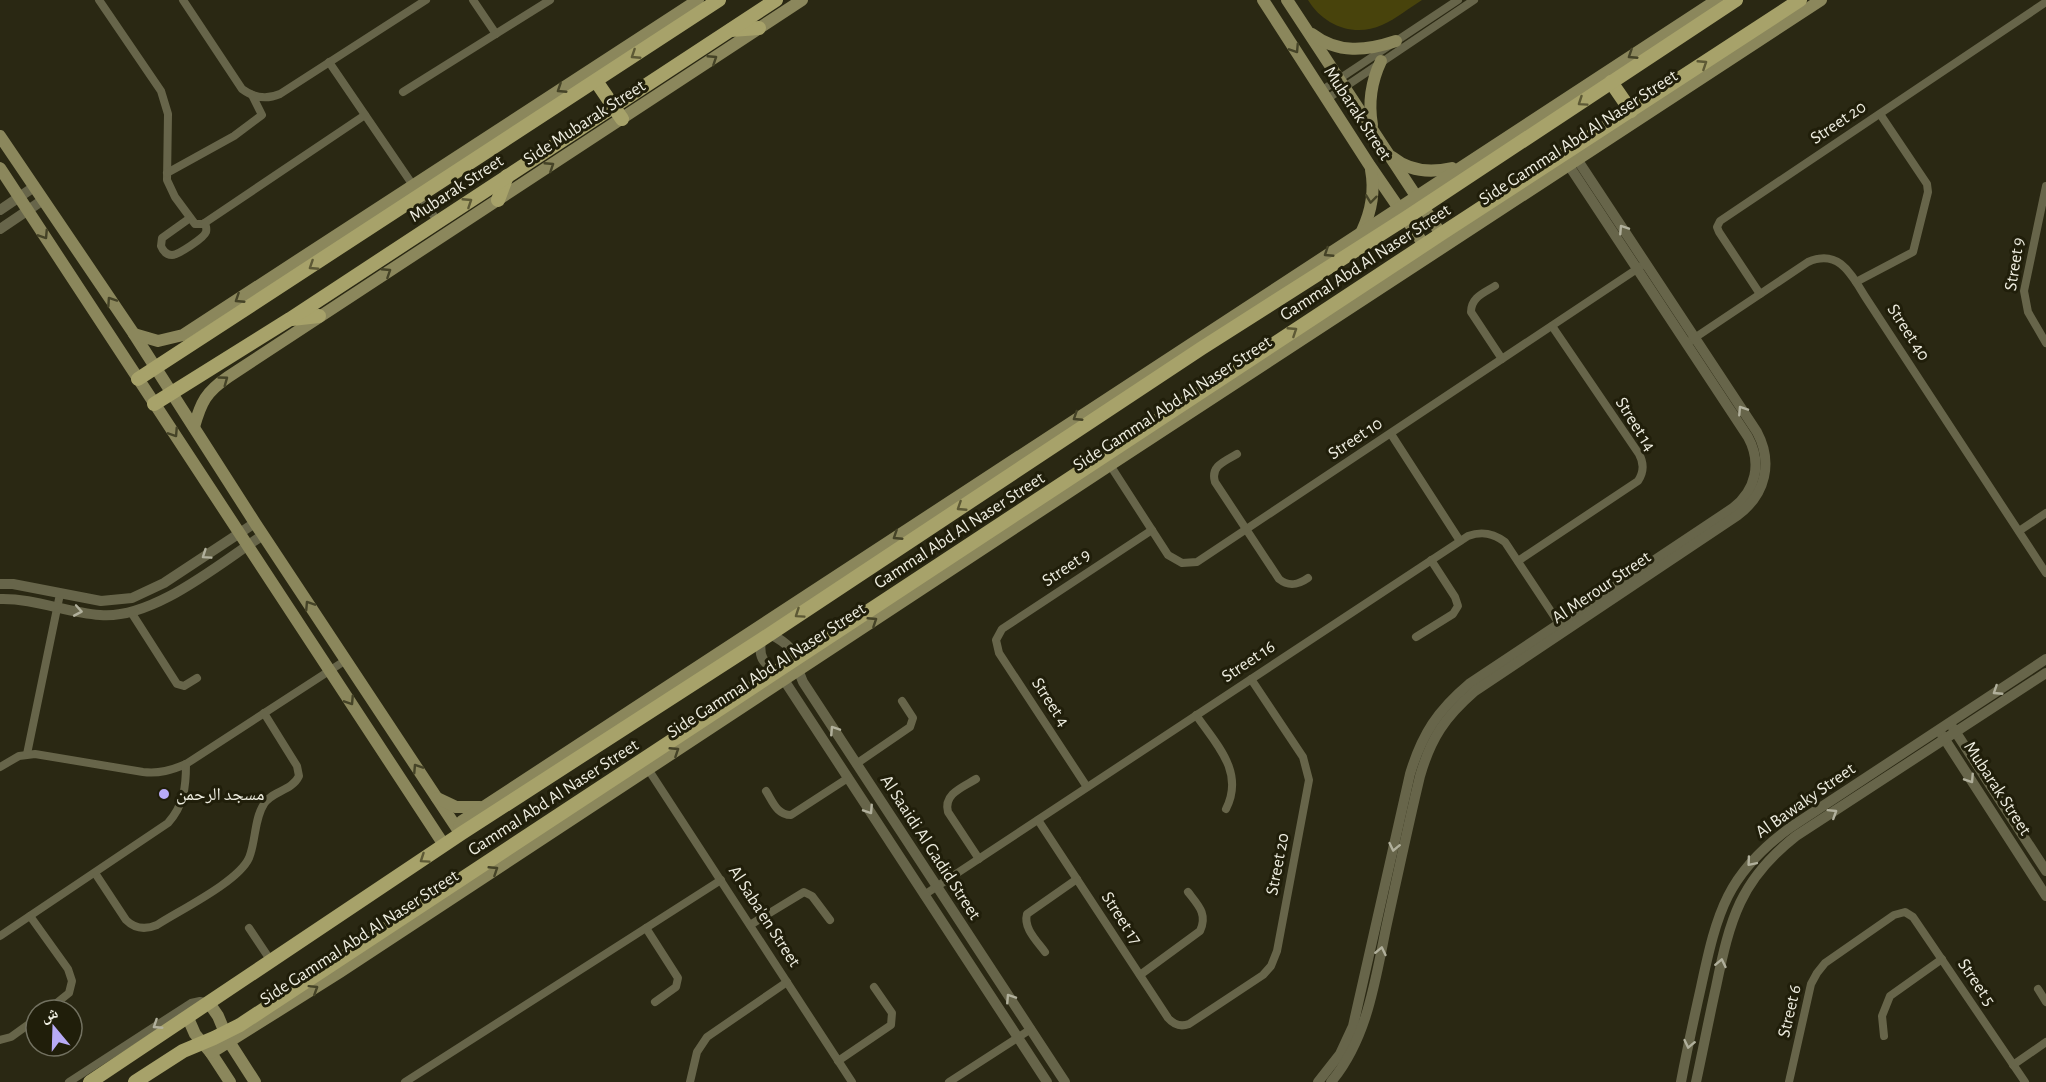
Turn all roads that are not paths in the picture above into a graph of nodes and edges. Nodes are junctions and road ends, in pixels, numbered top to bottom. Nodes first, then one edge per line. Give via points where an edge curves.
1 (99, 0) edge
2 (183, 0) edge
3 (426, 0) edge
4 (473, 0) edge
5 (550, 0) edge
6 (698, 0) edge
7 (718, 0) edge
8 (776, 0) edge
9 (802, 0) edge
10 (1263, 0) edge
11 (1287, 0) edge
12 (1458, 0) edge
13 (1474, 0) edge
14 (1717, 0) edge
15 (1736, 0) edge
16 (1800, 0) edge
17 (1821, 0) edge
18 (2046, 2) edge
19 (759, 28) junction
20 (1306, 30) junction
21 (729, 31) junction
22 (496, 34) junction
23 (1398, 44) junction
24 (1381, 61) junction
25 (329, 63) junction
26 (596, 81) junction
27 (1611, 82) junction
28 (1341, 83) junction
29 (403, 92) dead end
30 (252, 95) junction
31 (1324, 95) junction
32 (614, 106) junction
33 (1631, 111) junction
34 (1880, 114) junction
35 (365, 115) junction
36 (622, 119) junction
37 (1374, 132) junction
38 (1523, 134) junction
39 (0, 136) edge
40 (1389, 155) junction
41 (1570, 157) junction
42 (1465, 164) junction
43 (1370, 166) junction
44 (0, 168) edge
45 (166, 173) junction
46 (507, 176) junction
47 (2046, 186) edge
48 (34, 187) junction
49 (416, 191) junction
50 (19, 197) junction
51 (498, 200) junction
52 (42, 201) junction
53 (1419, 201) junction
54 (0, 210) edge
55 (28, 210) junction
56 (1402, 213) junction
57 (190, 218) junction
58 (205, 222) junction
59 (438, 222) junction
60 (0, 229) edge
61 (1362, 231) junction
62 (1441, 234) junction
63 (1427, 250) junction
64 (1641, 266) junction
65 (1856, 282) junction
66 (1496, 286) dead end
67 (1760, 294) junction
68 (319, 316) junction
69 (290, 319) junction
70 (1552, 326) junction
71 (134, 334) junction
72 (1691, 340) junction
73 (2046, 343) edge
74 (1199, 344) junction
75 (1502, 359) junction
76 (156, 368) junction
77 (138, 380) junction
78 (171, 393) junction
79 (154, 404) junction
80 (194, 427) junction
81 (1391, 434) junction
82 (1237, 454) dead end
83 (1110, 465) junction
84 (2046, 513) edge
85 (255, 523) junction
86 (1152, 530) junction
87 (1247, 531) junction
88 (2019, 531) junction
89 (239, 533) junction
90 (263, 535) junction
91 (1460, 541) junction
92 (247, 545) junction
93 (874, 557) junction
94 (1431, 560) junction
95 (1518, 561) junction
96 (2046, 573) edge
97 (1308, 578) dead end
98 (0, 584) edge
99 (60, 594) junction
100 (0, 599) edge
101 (58, 608) junction
102 (131, 612) junction
103 (1562, 628) junction
104 (999, 632) joint
105 (765, 637) junction
106 (1416, 637) dead end
107 (2046, 659) edge
108 (346, 660) junction
109 (798, 664) junction
110 (330, 671) junction
111 (2046, 673) edge
112 (781, 676) junction
113 (197, 678) dead end
114 (1251, 679) junction
115 (902, 700) dead end
116 (264, 713) junction
117 (1196, 715) junction
118 (1949, 723) junction
119 (1956, 732) junction
120 (692, 733) junction
121 (1942, 735) junction
122 (27, 754) junction
123 (573, 756) junction
124 (186, 764) junction
125 (856, 764) junction
126 (0, 767) edge
127 (648, 769) junction
128 (848, 778) junction
129 (976, 779) dead end
130 (1087, 788) junction
131 (766, 791) dead end
132 (436, 798) junction
133 (592, 799) junction
134 (487, 806) junction
135 (1226, 809) dead end
136 (1038, 820) junction
137 (461, 834) junction
138 (444, 845) junction
139 (979, 859) junction
140 (2046, 871) edge
141 (95, 873) junction
142 (1077, 879) junction
143 (721, 880) junction
144 (937, 886) junction
145 (1188, 892) dead end
146 (924, 895) junction
147 (2046, 896) edge
148 (1894, 915) joint
149 (30, 916) junction
150 (830, 920) dead end
151 (750, 925) junction
152 (249, 928) dead end
153 (646, 928) junction
154 (0, 936) edge
155 (1045, 952) dead end
156 (1942, 959) junction
157 (272, 962) junction
158 (1140, 975) junction
159 (1370, 978) junction
160 (787, 982) junction
161 (874, 987) dead end
162 (2038, 989) dead end
163 (63, 998) edge
164 (655, 1002) dead end
165 (2046, 1002) edge
166 (209, 1004) junction
167 (188, 1018) junction
168 (1185, 1025) joint
169 (24, 1028) edge
170 (1031, 1029) junction
171 (1884, 1036) dead end
172 (227, 1038) junction
173 (1017, 1038) junction
174 (0, 1040) edge
175 (2046, 1042) edge
176 (207, 1048) junction
177 (838, 1061) junction
178 (2013, 1065) junction
179 (952, 1081) edge
180 (69, 1082) edge
181 (90, 1082) edge
182 (135, 1082) edge
183 (230, 1082) edge
184 (255, 1082) edge
185 (405, 1082) edge
186 (690, 1082) edge
187 (852, 1082) edge
188 (1047, 1082) edge
189 (1065, 1082) edge
190 (1318, 1082) edge
191 (1331, 1082) edge
192 (1681, 1082) edge
193 (1696, 1082) edge
194 (1789, 1082) edge
195 (2025, 1082) edge

1 - 45 street via 165,98
2 - 30 street via 239,84
3 - 25 street
4 - 22 street
5 - 22 street
6 -> 49 main road
7 -> 26 main road, Mubarak Street
8 - 21 main road, Mubarak Street
9 - 19 main road, Side Mubarak Street
10 -> 31 main road, Mubarak Street
11 - 20 main road, Mubarak Street
12 - 23 street
13 - 23 street
14 -> 38 main road
15 - 27 main road, Gammal Abd Al Naser Street
33 -> 16 main road, Gammal Abd Al Naser Street
17 - 41 main road, Side Gammal Abd Al Naser Street
18 - 34 street, Street 20
19 - 21 main road
36 -> 19 main road, Side Mubarak Street
20 - 23 main road via 1344,49
20 - 28 main road, Mubarak Street
21 - 32 main road, Mubarak Street
22 - 29 street
23 - 24 street
23 - 28 street
24 - 28 street
24 - 37 main road via 1371,91
25 - 30 street via 275,97
25 - 35 street
26 - 32 main road
26 - 49 main road, Mubarak Street
27 - 33 main road
27 -> 38 main road, Gammal Abd Al Naser Street
28 - 31 street
28 - 37 main road, Mubarak Street
30 - 45 street via 262,115 234,136
31 - 43 main road, Mubarak Street
32 - 36 main road
32 - 46 main road, Mubarak Street
33 - 41 main road, Gammal Abd Al Naser Street
34 - 65 street via 1923,177 1928,192 1913,252
34 - 67 street, Street 20 via 1718,222 1717,230
35 - 49 street
35 - 58 street
51 -> 36 main road, Side Mubarak Street
37 - 40 main road, Mubarak Street
38 - 42 main road
38 - 53 main road, Gammal Abd Al Naser Street
39 - 48 main road
40 - 42 main road via 1419,170 1443,171
40 - 53 main road, Mubarak Street
41 - 62 main road, Gammal Abd Al Naser Street
41 - 63 main road, Side Gammal Abd Al Naser Street
41 - 64 street, Al Merour Street
42 - 53 main road
43 - 56 main road, Mubarak Street
43 -> 61 main road via 1372,194
44 - 50 main road
45 - 57 street via 172,192
46 - 51 main road
59 -> 46 main road, Mubarak Street
47 - 73 street, Street 9 via 2024,291 2028,312
48 - 50 street
48 - 52 main road
49 - 59 street
49 -> 71 main road via 183,335 158,341
49 -> 76 main road, Mubarak Street
50 - 54 street
50 - 55 main road
68 -> 51 main road, Side Mubarak Street
52 - 55 street
71 -> 52 main road
53 - 56 main road, Gammal Abd Al Naser Street
53 - 62 main road, Mubarak Street
55 - 60 street
55 -> 77 main road
56 - 61 main road
56 - 63 main road, Mubarak Street
56 - 74 main road, Gammal Abd Al Naser Street
57 - 58 street via 198,224
57 - 58 street via 162,238 164,252 177,254 203,237
59 - 69 main road, Mubarak Street
61 -> 74 main road
62 - 63 main road, Gammal Abd Al Naser Street
63 - 83 main road, Side Gammal Abd Al Naser Street
109 -> 63 main road, Gammal Abd Al Naser Street
64 - 70 street, Street 10
64 - 72 street, Al Merour Street
65 - 67 street, Street 40 via 1842,263 1820,258
65 - 88 street, Street 40
66 - 75 street via 1475,298 1470,312
67 - 72 street, Street 40
68 - 69 main road
80 -> 68 main road, Side Mubarak Street via 203,400 217,385
69 - 78 main road, Mubarak Street
70 - 75 street, Street 10
70 - 95 street, Street 14 via 1641,458 1642,472 1638,481
71 - 76 main road
72 - 103 street, Al Merour Street via 1752,443 1756,465 1752,486 1733,508
74 -> 93 main road, Gammal Abd Al Naser Street
75 - 81 street, Street 10
76 - 77 main road, Mubarak Street
76 - 78 main road
77 - 79 main road
78 - 79 main road, Mubarak Street
78 - 80 main road
79 -> 89 main road
80 - 85 main road
81 - 87 street, Street 10
81 - 91 street
82 - 87 street via 1218,466 1213,476
83 - 86 street, Street 10
109 -> 83 main road, Side Gammal Abd Al Naser Street
84 - 88 street
85 - 89 street
85 - 90 main road
86 - 87 street, Street 10 via 1168,555 1188,564 1202,561
86 - 104 street, Street 9
87 - 97 street via 1279,579 1293,584
88 - 96 street, Street 40
89 - 92 main road
89 -> 99 street via 141,595 101,601
90 - 92 street
108 -> 90 main road
91 - 94 street, Street 16
91 - 95 street, Street 16 via 1474,534 1492,534 1505,542
92 - 102 street via 164,600
92 - 110 main road
93 -> 105 main road, Gammal Abd Al Naser Street
93 - 123 main road
94 - 106 street via 1458,606 1454,614
94 - 114 street, Street 16
95 - 103 street, Street 16
98 - 99 street
99 - 101 street
100 - 101 street
101 -> 102 street via 100,615
101 - 122 street
102 - 113 street via 177,684 184,686
103 - 159 street, Al Merour Street via 1469,684 1429,727 1416,756
104 - 130 street, Street 4 via 997,650
105 - 109 street, Al Saaidi Al Gadid Street via 784,642
105 - 112 street, Al Saaidi Al Gadid Street via 761,658
105 - 123 main road, Gammal Abd Al Naser Street
107 -> 118 street, Al Bawaky Street
108 - 110 street
132 -> 108 main road
109 - 112 main road, Gammal Abd Al Naser Street
125 -> 109 street, Al Saaidi Al Gadid Street via 803,682
110 - 116 street
110 -> 138 main road
111 - 119 street, Al Bawaky Street
112 - 120 main road, Gammal Abd Al Naser Street
112 - 128 street, Al Saaidi Al Gadid Street
114 - 117 street, Street 16
114 - 168 street, Street 20 via 1300,752 1308,774 1277,951 1263,975
115 - 125 street via 913,718 910,727
116 - 124 street
116 - 141 street via 297,766 299,776 263,805 251,853 239,873 156,925 142,929 126,920
117 - 130 street, Street 16
117 - 135 street via 1231,769 1233,788
118 - 119 street, Mubarak Street
118 - 121 street, Al Bawaky Street
119 - 121 street, Al Bawaky Street
119 - 140 street, Mubarak Street
127 -> 120 main road, Side Gammal Abd Al Naser Street
120 - 133 main road, Gammal Abd Al Naser Street
121 -> 147 street, Mubarak Street
121 -> 192 street, Al Bawaky Street via 1775,838 1753,859 1735,883 1717,920
193 -> 121 street, Al Bawaky Street via 1730,924 1756,874 1796,836
122 - 124 street via 151,773
122 - 126 street
123 - 134 main road
123 - 137 main road, Gammal Abd Al Naser Street
124 - 141 street via 184,796 172,819
125 - 144 street, Al Saaidi Al Gadid Street
127 - 133 main road, Side Gammal Abd Al Naser Street
127 - 143 street, Al Saba'en Street
128 - 131 street via 791,815 779,811
128 -> 146 street, Al Saaidi Al Gadid Street
129 - 139 street via 952,794 947,806
130 - 136 street, Street 16
132 - 134 main road via 456,807
132 - 137 main road
172 -> 133 main road, Gammal Abd Al Naser Street
134 - 137 main road via 460,823
136 - 139 street, Street 16
136 - 142 street, Street 17
137 - 138 main road, Gammal Abd Al Naser Street
138 -> 157 main road, Gammal Abd Al Naser Street
139 - 144 street, Street 16
141 - 149 street
142 - 155 street via 1027,914 1027,927
142 - 158 street, Street 17
143 - 151 street, Al Saba'en Street
143 - 153 street
144 - 146 street, Street 16
170 -> 144 street, Al Saaidi Al Gadid Street
145 - 158 street via 1203,913 1200,931
146 - 173 street, Al Saaidi Al Gadid Street
148 - 156 street, Street 5 via 1905,912 1913,916
148 - 194 street, Street 6 via 1825,963 1817,973 1811,984
149 - 154 street
149 - 163 street via 72,977 69,993
150 - 151 street via 812,896 804,892
151 - 160 street, Al Saba'en Street
152 - 157 street
153 - 164 street via 678,978 676,987
153 - 185 street
156 - 171 street via 1890,996 1882,1016
156 - 178 street, Street 5
157 - 166 main road, Gammal Abd Al Naser Street
158 - 168 street, Street 17 via 1170,1021
159 - 190 street, Al Merour Street via 1349,1036
159 - 191 street, Al Merour Street via 1358,1039
160 - 177 street, Al Saba'en Street
160 - 186 street via 707,1037 697,1052
161 - 177 street via 892,1013 891,1025
162 - 165 street
166 - 167 main road, Gammal Abd Al Naser Street
166 - 172 main road
166 -> 180 street via 191,1004
167 - 176 main road
167 - 181 main road, Gammal Abd Al Naser Street
169 - 174 street
170 - 173 street
170 - 189 street, Al Saaidi Al Gadid Street
172 - 176 main road, Gammal Abd Al Naser Street
172 - 184 main road
173 - 179 street
173 - 188 street, Al Saaidi Al Gadid Street
175 - 178 street
176 - 182 main road, Gammal Abd Al Naser Street via 183,1051
176 - 183 main road
177 - 187 street, Al Saba'en Street
178 - 195 street, Street 5

